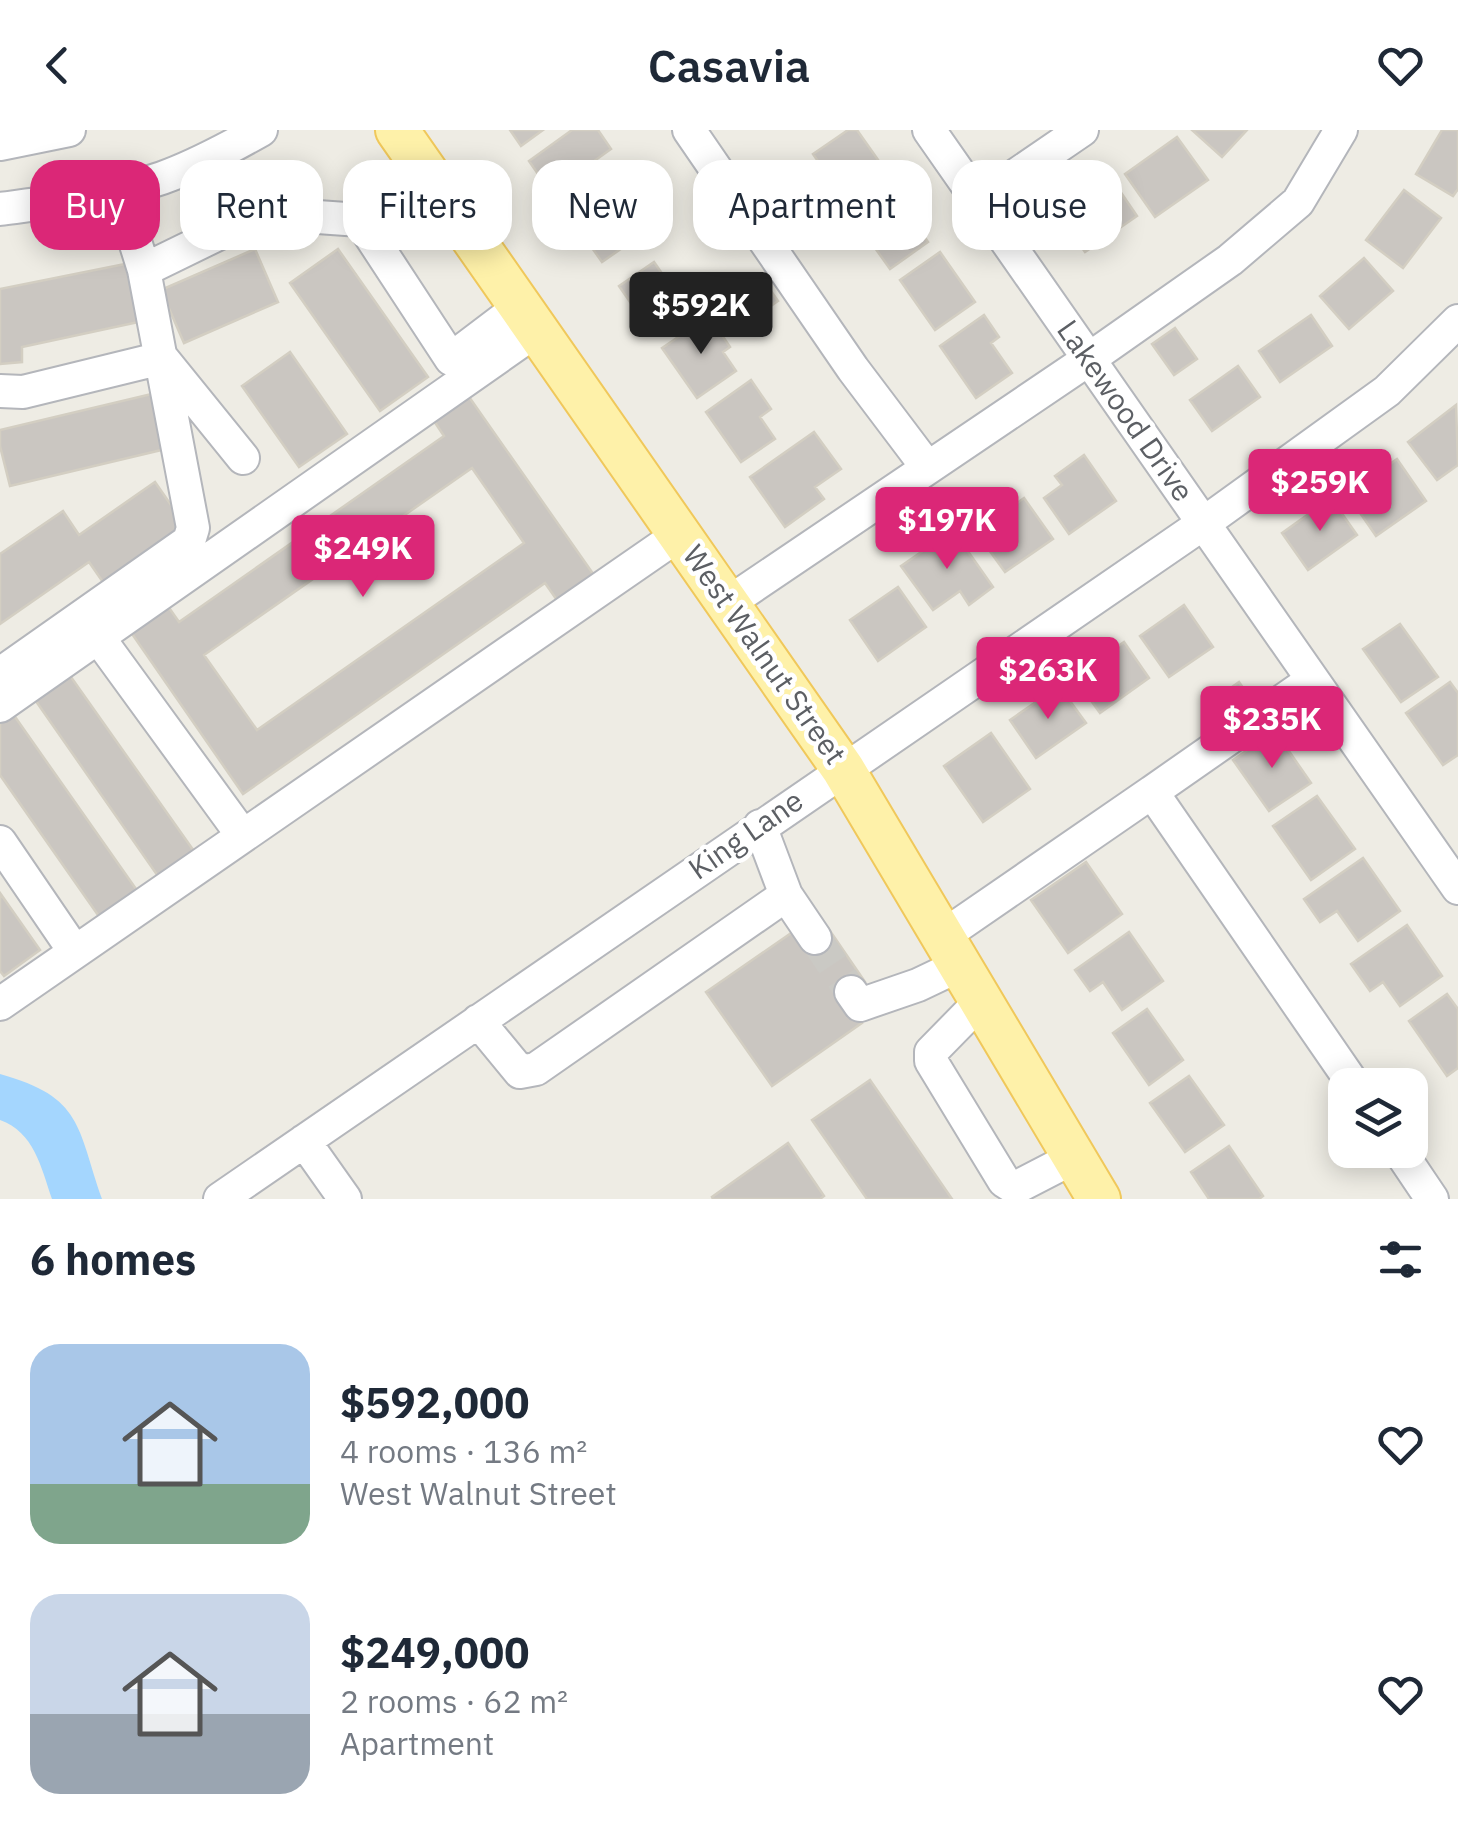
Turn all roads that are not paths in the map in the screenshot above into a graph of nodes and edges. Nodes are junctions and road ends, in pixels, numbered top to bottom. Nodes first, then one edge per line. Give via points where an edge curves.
1 (69, 130) edge
2 (261, 130) edge
3 (397, 130) edge
4 (689, 130) edge
5 (929, 130) edge
6 (1082, 130) edge
7 (1341, 130) edge
8 (217, 141) edge
9 (0, 144) edge
10 (1038, 160) edge
11 (952, 163) edge
12 (160, 179) edge
13 (30, 204) edge
14 (0, 209) edge
15 (138, 250) edge
16 (1012, 250) edge
17 (144, 270) junction
18 (529, 318) junction
19 (1458, 321) edge
20 (162, 358) junction
21 (1089, 359) junction
22 (0, 391) edge
23 (243, 458) dead end
24 (927, 467) junction
25 (1204, 524) junction
26 (680, 534) junction
27 (728, 603) junction
28 (98, 638) junction
29 (0, 674) edge
30 (1311, 681) junction
31 (0, 706) edge
32 (843, 768) junction
33 (1152, 792) junction
34 (760, 826) junction
35 (243, 836) junction
36 (0, 842) edge
37 (1458, 888) edge
38 (786, 895) junction
39 (814, 938) tunnel mouth
40 (75, 952) junction
41 (961, 967) junction
42 (851, 992) dead end
43 (0, 1004) edge
44 (478, 1021) junction
45 (1342, 1068) edge
46 (304, 1141) junction
47 (1075, 1158) junction
48 (1410, 1168) edge
49 (1008, 1193) edge
50 (220, 1199) edge
51 (345, 1199) edge
52 (1099, 1199) edge
53 (1432, 1199) edge

1 - 9 street
2 - 8 street
3 - 18 main road, West Walnut Street
4 - 24 street
5 - 11 street, Lakewood Drive
6 - 10 street
7 - 21 street via 1298,202 1230,260
8 - 12 street
13 - 14 street
15 - 17 street
16 - 21 street, Lakewood Drive
17 - 18 street via 261,213 360,220 451,359
17 - 20 street
18 - 26 main road, West Walnut Street
18 - 28 street
19 - 25 street, King Lane via 1387,391
20 - 22 street via 22,392
20 - 23 street
20 - 29 street via 193,528 189,541
21 - 24 street
21 - 25 street, Lakewood Drive
24 - 27 street
25 - 30 street, Lakewood Drive
25 - 32 street, King Lane
26 - 27 main road, West Walnut Street
26 - 35 street
27 - 32 main road, West Walnut Street
28 - 31 street
28 - 35 street
30 - 33 street
30 - 37 street, Lakewood Drive
32 - 34 street, King Lane
32 - 41 main road, West Walnut Street
33 - 41 street
33 - 45 street
34 - 38 street
34 - 44 street, King Lane
35 - 40 street
36 - 40 street
38 - 39 street
38 - 44 street via 536,1069 520,1072
40 - 43 street
41 - 42 street via 860,1005
41 - 47 main road, West Walnut Street
41 - 49 street via 931,1062
44 - 46 street, King Lane
46 - 50 street, King Lane
46 - 51 street
47 - 49 street
47 - 52 main road, West Walnut Street
48 - 53 street

